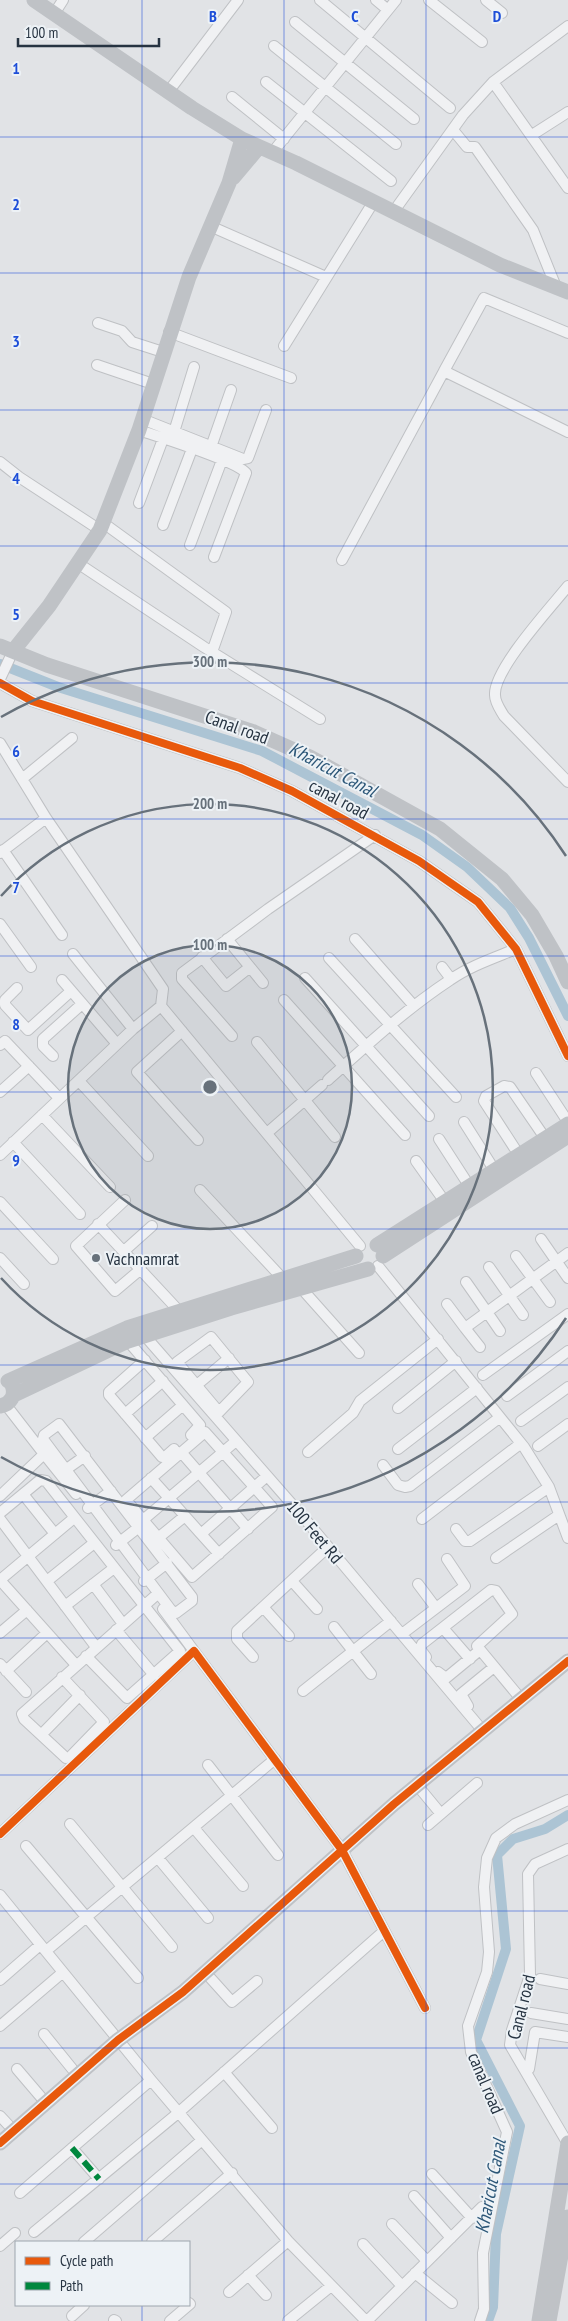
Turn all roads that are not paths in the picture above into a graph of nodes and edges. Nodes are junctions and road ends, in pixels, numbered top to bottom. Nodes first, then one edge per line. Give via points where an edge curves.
1 (34, 0) edge
2 (63, 0) edge
3 (238, 0) edge
4 (320, 0) edge
5 (376, 0) edge
6 (396, 0) edge
7 (429, 0) edge
8 (486, 0) edge
9 (388, 10) junction
10 (502, 13) dead end
11 (54, 14) junction
12 (295, 22) dead end
13 (568, 26) edge
14 (367, 37) junction
15 (482, 42) dead end
16 (274, 46) dead end
17 (346, 62) junction
18 (266, 82) dead end
19 (493, 82) junction
20 (325, 87) junction
21 (168, 92) junction
22 (232, 97) dead end
23 (450, 108) dead end
24 (568, 112) edge
25 (304, 113) junction
26 (414, 119) dead end
27 (453, 130) junction
28 (532, 135) junction
29 (242, 139) junction
30 (284, 139) junction
31 (396, 144) dead end
32 (265, 150) junction
33 (391, 181) dead end
34 (229, 183) junction
35 (568, 188) edge
36 (374, 201) junction
37 (394, 211) junction
38 (210, 226) junction
39 (326, 277) junction
40 (562, 290) edge
41 (98, 322) dead end
42 (169, 332) junction
43 (568, 333) edge
44 (284, 346) dead end
45 (163, 352) junction
46 (97, 365) dead end
47 (194, 367) dead end
48 (444, 371) junction
49 (290, 378) dead end
50 (153, 384) junction
51 (231, 390) dead end
52 (266, 410) dead end
53 (140, 424) junction
54 (174, 432) junction
55 (568, 432) edge
56 (163, 439) junction
57 (211, 447) junction
58 (192, 449) junction
59 (222, 460) junction
60 (0, 462) edge
61 (139, 503) dead end
62 (163, 524) dead end
63 (101, 526) junction
64 (190, 544) dead end
65 (214, 557) dead end
66 (342, 560) dead end
67 (79, 564) junction
68 (568, 586) edge
69 (8, 651) edge
70 (212, 652) junction
71 (2, 683) edge
72 (320, 719) dead end
73 (72, 738) dead end
74 (0, 743) edge
75 (22, 779) junction
76 (568, 782) edge
77 (46, 818) junction
78 (375, 835) junction
79 (2, 852) edge
80 (0, 924) edge
81 (62, 935) dead end
82 (227, 939) junction
83 (355, 939) dead end
84 (516, 949) junction
85 (73, 954) dead end
86 (202, 957) junction
87 (329, 958) dead end
88 (442, 966) dead end
89 (31, 967) dead end
90 (250, 967) junction
91 (305, 978) dead end
92 (451, 979) junction
93 (62, 980) dead end
94 (568, 982) edge
95 (263, 983) dead end
96 (17, 988) dead end
97 (71, 991) junction
98 (284, 1000) dead end
99 (82, 1004) junction
100 (161, 1006) junction
101 (414, 1006) junction
102 (390, 1025) junction
103 (133, 1029) junction
104 (182, 1031) junction
105 (232, 1036) dead end
106 (2, 1040) edge
107 (257, 1042) dead end
108 (117, 1044) junction
109 (365, 1046) junction
110 (53, 1056) dead end
111 (568, 1056) edge
112 (29, 1066) junction
113 (343, 1067) junction
114 (536, 1073) dead end
115 (79, 1081) junction
116 (0, 1092) edge
117 (456, 1096) dead end
118 (59, 1098) junction
119 (305, 1100) junction
120 (42, 1115) junction
121 (430, 1116) dead end
122 (464, 1122) dead end
123 (568, 1123) edge
124 (267, 1133) junction
125 (404, 1135) dead end
126 (568, 1136) edge
127 (335, 1137) dead end
128 (545, 1138) junction
129 (439, 1139) dead end
130 (198, 1140) dead end
131 (13, 1142) junction
132 (0, 1155) edge
133 (519, 1155) junction
134 (148, 1156) dead end
135 (416, 1161) dead end
136 (495, 1171) junction
137 (110, 1187) dead end
138 (470, 1187) junction
139 (200, 1190) dead end
140 (125, 1200) dead end
141 (0, 1202) edge
142 (445, 1202) junction
143 (80, 1214) dead end
144 (98, 1224) junction
145 (152, 1226) dead end
146 (541, 1239) dead end
147 (124, 1251) junction
148 (358, 1251) junction
149 (568, 1253) edge
150 (516, 1256) dead end
151 (0, 1258) edge
152 (53, 1259) dead end
153 (376, 1259) junction
154 (556, 1262) junction
155 (489, 1267) dead end
156 (141, 1269) junction
157 (568, 1278) edge
158 (283, 1279) junction
159 (533, 1279) junction
160 (466, 1282) dead end
161 (24, 1284) dead end
162 (302, 1289) junction
163 (509, 1296) junction
164 (550, 1302) dead end
165 (447, 1304) dead end
166 (178, 1311) junction
167 (486, 1312) junction
168 (568, 1314) edge
169 (523, 1315) dead end
170 (465, 1328) junction
171 (500, 1331) dead end
172 (145, 1336) junction
173 (438, 1339) junction
174 (128, 1341) junction
175 (480, 1348) dead end
176 (568, 1351) edge
177 (359, 1353) dead end
178 (229, 1358) junction
179 (145, 1360) junction
180 (456, 1361) junction
181 (484, 1375) dead end
182 (162, 1381) junction
183 (568, 1387) edge
184 (194, 1388) junction
185 (477, 1388) junction
186 (6, 1393) edge
187 (507, 1396) dead end
188 (184, 1406) junction
189 (398, 1408) dead end
190 (125, 1414) junction
191 (499, 1418) junction
192 (521, 1421) dead end
193 (568, 1424) edge
194 (146, 1438) junction
195 (236, 1441) junction
196 (520, 1444) junction
197 (538, 1446) dead end
198 (398, 1449) dead end
199 (224, 1451) junction
200 (181, 1452) junction
201 (308, 1452) dead end
202 (44, 1454) junction
203 (85, 1456) junction
204 (384, 1465) dead end
205 (63, 1472) junction
206 (198, 1473) junction
207 (267, 1476) junction
208 (151, 1478) junction
209 (255, 1487) junction
210 (549, 1487) junction
211 (111, 1491) junction
212 (24, 1494) junction
213 (0, 1496) edge
214 (169, 1498) junction
215 (90, 1507) junction
216 (230, 1508) junction
217 (0, 1513) edge
218 (559, 1515) junction
219 (185, 1516) junction
220 (74, 1518) junction
221 (0, 1519) edge
222 (422, 1519) dead end
223 (141, 1524) junction
224 (248, 1528) junction
225 (456, 1529) dead end
226 (55, 1534) junction
227 (201, 1534) junction
228 (158, 1538) junction
229 (568, 1538) edge
230 (94, 1543) junction
231 (118, 1543) junction
232 (328, 1547) junction
233 (219, 1554) junction
234 (28, 1556) junction
235 (496, 1558) dead end
236 (447, 1559) dead end
237 (167, 1563) junction
238 (114, 1568) junction
239 (146, 1580) junction
240 (46, 1581) junction
241 (292, 1581) junction
242 (1, 1584) edge
243 (93, 1584) junction
244 (418, 1584) dead end
245 (154, 1597) junction
246 (65, 1606) junction
247 (143, 1606) junction
248 (263, 1607) junction
249 (317, 1608) dead end
250 (436, 1608) junction
251 (27, 1610) junction
252 (391, 1621) junction
253 (120, 1627) junction
254 (334, 1627) dead end
255 (443, 1628) junction
256 (0, 1633) edge
257 (47, 1633) junction
258 (402, 1634) junction
259 (289, 1636) dead end
260 (96, 1647) junction
261 (480, 1650) junction
262 (194, 1651) junction
263 (354, 1651) junction
264 (86, 1656) junction
265 (254, 1656) dead end
266 (470, 1659) junction
267 (568, 1661) edge
268 (76, 1665) junction
269 (3, 1667) edge
270 (494, 1667) junction
271 (154, 1674) junction
272 (371, 1674) dead end
273 (62, 1677) junction
274 (303, 1691) dead end
275 (26, 1692) dead end
276 (80, 1695) junction
277 (521, 1700) junction
278 (469, 1707) dead end
279 (483, 1730) junction
280 (41, 1735) junction
281 (275, 1759) junction
282 (208, 1765) dead end
283 (477, 1783) dead end
284 (417, 1785) junction
285 (232, 1796) junction
286 (568, 1800) edge
287 (441, 1814) junction
288 (70, 1824) dead end
289 (428, 1825) dead end
290 (194, 1828) junction
291 (0, 1834) edge
292 (26, 1846) dead end
293 (568, 1849) edge
294 (342, 1850) junction
295 (278, 1856) dead end
296 (158, 1858) junction
297 (243, 1886) dead end
298 (122, 1888) junction
299 (0, 1895) edge
300 (86, 1918) junction
301 (208, 1918) dead end
302 (384, 1931) junction
303 (172, 1947) dead end
304 (43, 1948) junction
305 (205, 1972) junction
306 (62, 1973) junction
307 (138, 1978) dead end
308 (540, 1979) dead end
309 (0, 1980) edge
310 (257, 1981) dead end
311 (568, 1984) edge
312 (425, 2008) dead end
313 (531, 2013) dead end
314 (568, 2019) edge
315 (0, 2026) edge
316 (44, 2034) dead end
317 (568, 2037) edge
318 (118, 2040) junction
319 (17, 2069) dead end
320 (530, 2069) dead end
321 (224, 2072) junction
322 (78, 2076) junction
323 (151, 2080) junction
324 (46, 2103) junction
325 (178, 2113) junction
326 (0, 2116) edge
327 (272, 2128) dead end
328 (14, 2131) junction
329 (202, 2140) junction
330 (0, 2143) edge
331 (568, 2143) edge
332 (72, 2148) junction
333 (232, 2173) junction
334 (432, 2174) dead end
335 (98, 2179) junction
336 (20, 2193) dead end
337 (414, 2196) dead end
338 (482, 2207) dead end
339 (568, 2217) edge
340 (472, 2218) junction
341 (392, 2224) dead end
342 (34, 2232) dead end
343 (15, 2233) dead end
344 (451, 2238) junction
345 (85, 2241) edge
346 (153, 2241) edge
347 (288, 2241) junction
348 (363, 2244) dead end
349 (0, 2246) edge
350 (427, 2261) junction
351 (559, 2267) edge
352 (416, 2273) junction
353 (248, 2275) junction
354 (331, 2286) junction
355 (402, 2286) junction
356 (229, 2292) dead end
357 (266, 2296) dead end
358 (452, 2303) dead end
359 (83, 2306) edge
360 (188, 2306) edge
361 (72, 2316) dead end
362 (170, 2321) edge
363 (288, 2321) edge
364 (366, 2321) edge
365 (480, 2321) edge
366 (539, 2321) edge
367 (549, 2321) edge

1 - 11 street
2 - 11 street
3 - 21 street
4 - 14 street
5 - 9 street
6 - 9 street
7 - 15 street
8 - 10 street
9 - 14 street
11 - 21 street
12 - 17 street
13 - 19 street
14 - 17 street
14 - 23 street
16 - 20 street
17 - 20 street
17 - 26 street
18 - 25 street
19 - 27 street
19 - 28 street
20 - 25 street
20 - 31 street
21 - 29 street
22 - 30 street
24 - 28 street
25 - 30 street
25 - 33 street
27 - 37 street
27 - 40 street via 467,147 475,147 533,230
28 - 35 street
29 - 32 street
29 - 34 street
30 - 32 street
32 - 34 street
32 - 36 street
34 - 38 street
36 - 37 street
36 - 39 street
37 - 40 street via 500,265
38 - 39 street
38 - 42 street
39 - 44 street
41 - 45 street via 122,330 132,342
42 - 45 street
42 - 49 street
43 - 48 street via 484,298
45 - 50 street
46 - 50 street
47 - 54 street
48 - 55 street
48 - 66 street
50 - 53 street
51 - 57 street
52 - 57 street via 248,458
53 - 54 street
53 - 56 street
53 - 63 street
54 - 57 street
56 - 58 street
56 - 61 street
58 - 59 street
58 - 62 street
59 - 64 street
59 - 65 street via 246,473
60 - 63 street via 19,477
63 - 67 street
63 - 70 street via 226,612
67 - 69 street via 49,606
67 - 70 street
68 - 76 street via 507,662 494,693 504,716
69 - 71 street
69 - 94 street, Canal road via 254,732 310,756 440,829 502,879 532,915
70 - 72 street
71 - 78 street, canal road via 32,701 240,768 292,791
73 - 75 street
74 - 75 street
75 - 77 street
77 - 79 street
77 - 100 street via 162,989
78 - 82 street
78 - 84 street, canal road via 478,902
79 - 81 street
80 - 89 street
82 - 86 street
82 - 90 street
83 - 101 street
84 - 92 street
84 - 111 street, canal road
85 - 103 street
86 - 90 street via 226,986
86 - 105 street via 184,970 182,979
87 - 102 street
88 - 92 street
90 - 95 street
91 - 109 street
92 - 101 street
93 - 97 street
96 - 97 street via 5,1000 5,1005 28,1030
97 - 99 street
98 - 113 street
99 - 108 street
99 - 110 street via 43,1039 43,1046
100 - 103 street
100 - 104 street
101 - 102 street
102 - 109 street
102 - 117 street
103 - 108 street
104 - 124 street
104 - 130 street via 137,1072
106 - 112 street
107 - 119 street
108 - 115 street
109 - 113 street
109 - 121 street
112 - 116 street
112 - 118 street
113 - 119 street
113 - 125 street
114 - 123 street
115 - 118 street
115 - 134 street
118 - 120 street
119 - 124 street
119 - 127 street
120 - 131 street
120 - 137 street
122 - 136 street
123 - 128 street
124 - 148 street
126 - 153 street
128 - 133 street
128 - 133 street via 510,1087 504,1086 486,1096 484,1101
129 - 138 street
131 - 132 street
131 - 143 street
133 - 136 street
135 - 142 street
136 - 138 street
138 - 142 street
139 - 158 street
140 - 144 street
141 - 152 street
142 - 153 street
144 - 147 street
144 - 156 street via 76,1246 108,1283 117,1291
145 - 147 street
146 - 154 street
147 - 156 street
148 - 153 street via 368,1242
148 - 153 street via 360,1266
148 - 158 street
149 - 154 street
150 - 159 street
151 - 161 street
153 - 162 street
153 - 173 street
154 - 157 street
154 - 159 street
155 - 163 street
156 - 166 street
158 - 166 street
159 - 163 street
159 - 164 street
160 - 167 street
162 - 172 street
162 - 177 street
163 - 167 street
163 - 169 street
165 - 170 street
166 - 186 street via 127,1328
167 - 170 street
167 - 171 street
168 - 181 street
170 - 175 street
172 - 174 street
172 - 184 street, 100 Feet Rd
173 - 180 street
173 - 201 street via 360,1401 354,1413
174 - 179 street
174 - 186 street
176 - 187 street
178 - 184 street
178 - 184 street via 211,1337 179,1360 178,1364
178 - 184 street via 248,1382 221,1411 217,1411
179 - 182 street
179 - 190 street via 109,1392
180 - 185 street
180 - 189 street
182 - 188 street
182 - 190 street
183 - 192 street
184 - 195 street, 100 Feet Rd
185 - 191 street
185 - 198 street
186 - 202 street
188 - 194 street
188 - 194 street via 200,1427 164,1457
190 - 194 street
191 - 196 street
191 - 204 street via 410,1486 398,1484
193 - 197 street
195 - 199 street
195 - 207 street, 100 Feet Rd
196 - 210 street
196 - 222 street
199 - 200 street via 205,1432
199 - 206 street
199 - 209 street
200 - 206 street
200 - 208 street
202 - 205 street
202 - 213 street
203 - 205 street
203 - 205 street via 60,1424 44,1435 43,1439
203 - 211 street
205 - 215 street
206 - 214 street
206 - 216 street
207 - 209 street
207 - 232 street, 100 Feet Rd
208 - 214 street
208 - 223 street via 126,1500
209 - 216 street
209 - 224 street via 272,1507
210 - 218 street
210 - 225 street via 470,1541 465,1541
211 - 215 street
211 - 223 street
212 - 217 street
212 - 220 street via 40,1480 46,1481
212 - 226 street
214 - 219 street
214 - 223 street
215 - 231 street
216 - 224 street
216 - 227 street
218 - 229 street
218 - 235 street
219 - 227 street
219 - 228 street
220 - 226 street
220 - 230 street
221 - 234 street
223 - 228 street
223 - 231 street
223 - 237 street
224 - 233 street
226 - 234 street
227 - 233 street
228 - 233 street via 192,1577
230 - 238 street
230 - 240 street
231 - 239 street
232 - 241 street
232 - 252 street, 100 Feet Rd
234 - 240 street
234 - 242 street
236 - 250 street via 465,1586
237 - 239 street
237 - 239 street via 192,1601 174,1613
238 - 243 street
238 - 247 street
239 - 245 street
240 - 246 street
241 - 248 street
241 - 249 street
242 - 251 street
243 - 246 street
243 - 253 street
244 - 250 street
245 - 247 street
245 - 262 street
246 - 260 street
247 - 253 street
247 - 271 street via 180,1651
248 - 259 street
248 - 265 street via 236,1633
250 - 258 street
251 - 256 street
251 - 257 street
252 - 258 street, 100 Feet Rd
252 - 263 street
253 - 260 street
253 - 271 street
254 - 263 street
255 - 261 street via 491,1590 496,1591 512,1614 478,1643 476,1646
255 - 266 street
255 - 266 street via 420,1649 443,1678 449,1677
257 - 268 street
257 - 269 street
258 - 279 street, 100 Feet Rd
260 - 264 street
261 - 266 street
261 - 270 street
262 - 281 street
262 - 291 street
263 - 272 street
263 - 274 street
264 - 268 street
264 - 271 street via 127,1698
267 - 277 street
268 - 273 street
269 - 275 street
270 - 277 street
270 - 278 street via 462,1694
273 - 276 street
273 - 280 street via 22,1714
276 - 280 street
276 - 280 street via 103,1718 103,1724 68,1758
277 - 279 street
279 - 284 street
281 - 285 street
281 - 294 street
282 - 285 street
283 - 287 street
284 - 287 street
284 - 294 street
285 - 290 street
285 - 295 street
286 - 365 street, canal road via 515,1824 496,1838 487,1858 484,1888 489,1952 486,1972 468,2026 471,2052 507,2132 483,2253 484,2309
287 - 289 street
288 - 298 street
290 - 296 street
290 - 297 street
292 - 300 street
293 - 331 street, Canal road via 535,1864 528,1874 530,1975 510,2045
294 - 302 street
294 - 305 street
296 - 298 street
296 - 301 street
298 - 300 street
298 - 303 street
299 - 304 street
300 - 304 street
300 - 307 street
302 - 312 street
302 - 321 street
304 - 306 street
304 - 309 street
305 - 310 street via 232,2002
305 - 318 street
306 - 315 street
306 - 318 street
308 - 311 street
313 - 314 street
316 - 322 street
317 - 320 street via 535,2032
318 - 322 street
318 - 323 street
319 - 324 street
321 - 325 street
321 - 327 street
322 - 324 street
323 - 325 street
323 - 332 street
324 - 328 street
325 - 329 street
325 - 335 street
326 - 328 street
328 - 330 street
329 - 333 street
329 - 345 street
331 - 351 street
332 - 335 street
332 - 336 street
333 - 346 street
333 - 347 street
334 - 340 street
335 - 342 street
337 - 344 street
338 - 340 street
339 - 351 street
340 - 344 street
341 - 350 street
343 - 349 street
344 - 350 street
347 - 353 street
347 - 354 street
348 - 355 street
350 - 352 street
351 - 366 street
351 - 367 street
352 - 355 street
352 - 358 street
353 - 356 street
353 - 357 street
354 - 363 street
354 - 364 street
355 - 364 street
359 - 361 street
360 - 362 street

